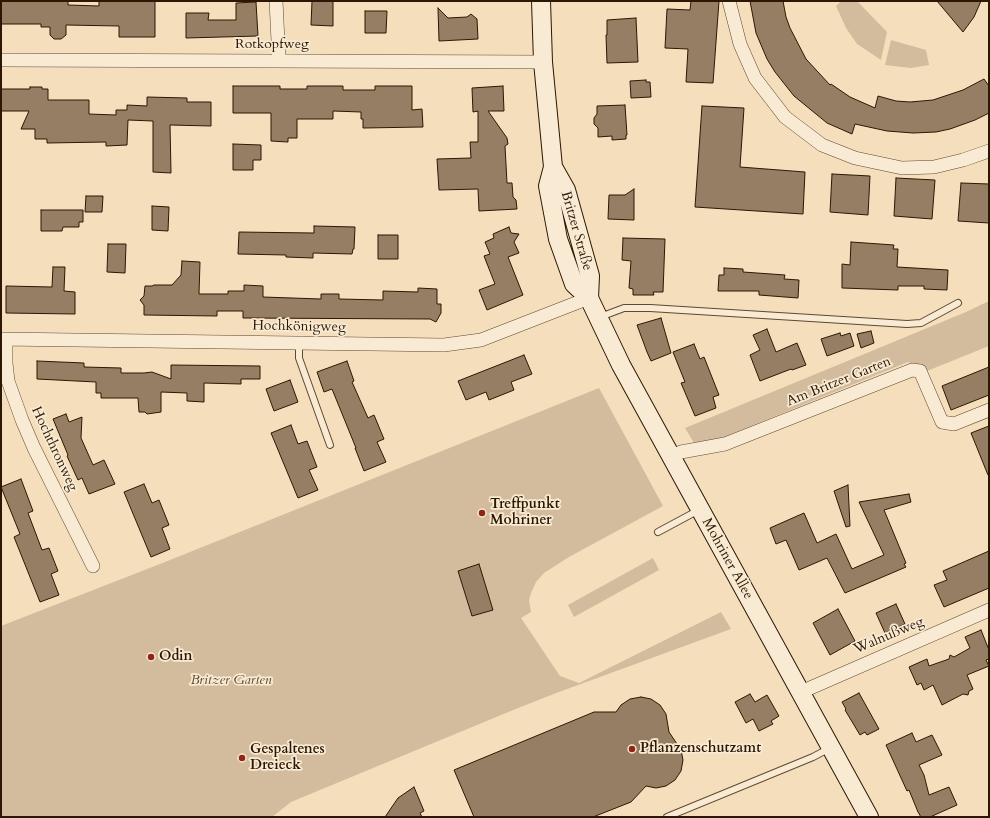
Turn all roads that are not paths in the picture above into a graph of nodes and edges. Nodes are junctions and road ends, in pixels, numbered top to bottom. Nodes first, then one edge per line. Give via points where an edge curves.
1 (276, 1) edge
2 (541, 1) edge
3 (729, 1) edge
4 (1, 60) edge
5 (279, 62) junction
6 (544, 62) junction
7 (989, 151) edge
8 (589, 298) junction
9 (958, 303) dead end
10 (598, 318) junction
11 (3, 340) edge
12 (299, 343) junction
13 (989, 410) edge
14 (330, 445) dead end
15 (671, 456) junction
16 (700, 509) junction
17 (658, 532) dead end
18 (93, 566) dead end
19 (989, 610) edge
20 (801, 692) junction
21 (831, 748) junction
22 (667, 817) edge
23 (869, 817) edge

1 - 5 street
2 - 6 main road, Britzer Straße
3 - 7 street via 740,44 755,78 785,117 822,145 855,158 902,168 934,168
4 - 5 street, Rotkopfweg
5 - 6 street, Rotkopfweg
6 - 8 main road, Britzer Straße via 553,167 548,186 558,239 574,284
8 - 10 main road, Mohriner Allee
8 - 12 street, Hochkönigweg via 481,340 463,344
9 - 10 lane via 921,323 907,324 650,308 624,308
10 - 15 main road, Mohriner Allee
11 - 12 street, Hochkönigweg
11 - 18 street, Hochthronweg via 8,380 22,420
12 - 14 lane via 298,358
13 - 15 street, Am Britzer Garten via 954,424 942,422 920,372 912,370 725,444
15 - 16 main road, Mohriner Allee
16 - 17 lane
16 - 20 main road, Mohriner Allee
19 - 20 street, Walnußweg
20 - 21 main road, Mohriner Allee
21 - 22 lane
21 - 23 main road, Mohriner Allee

